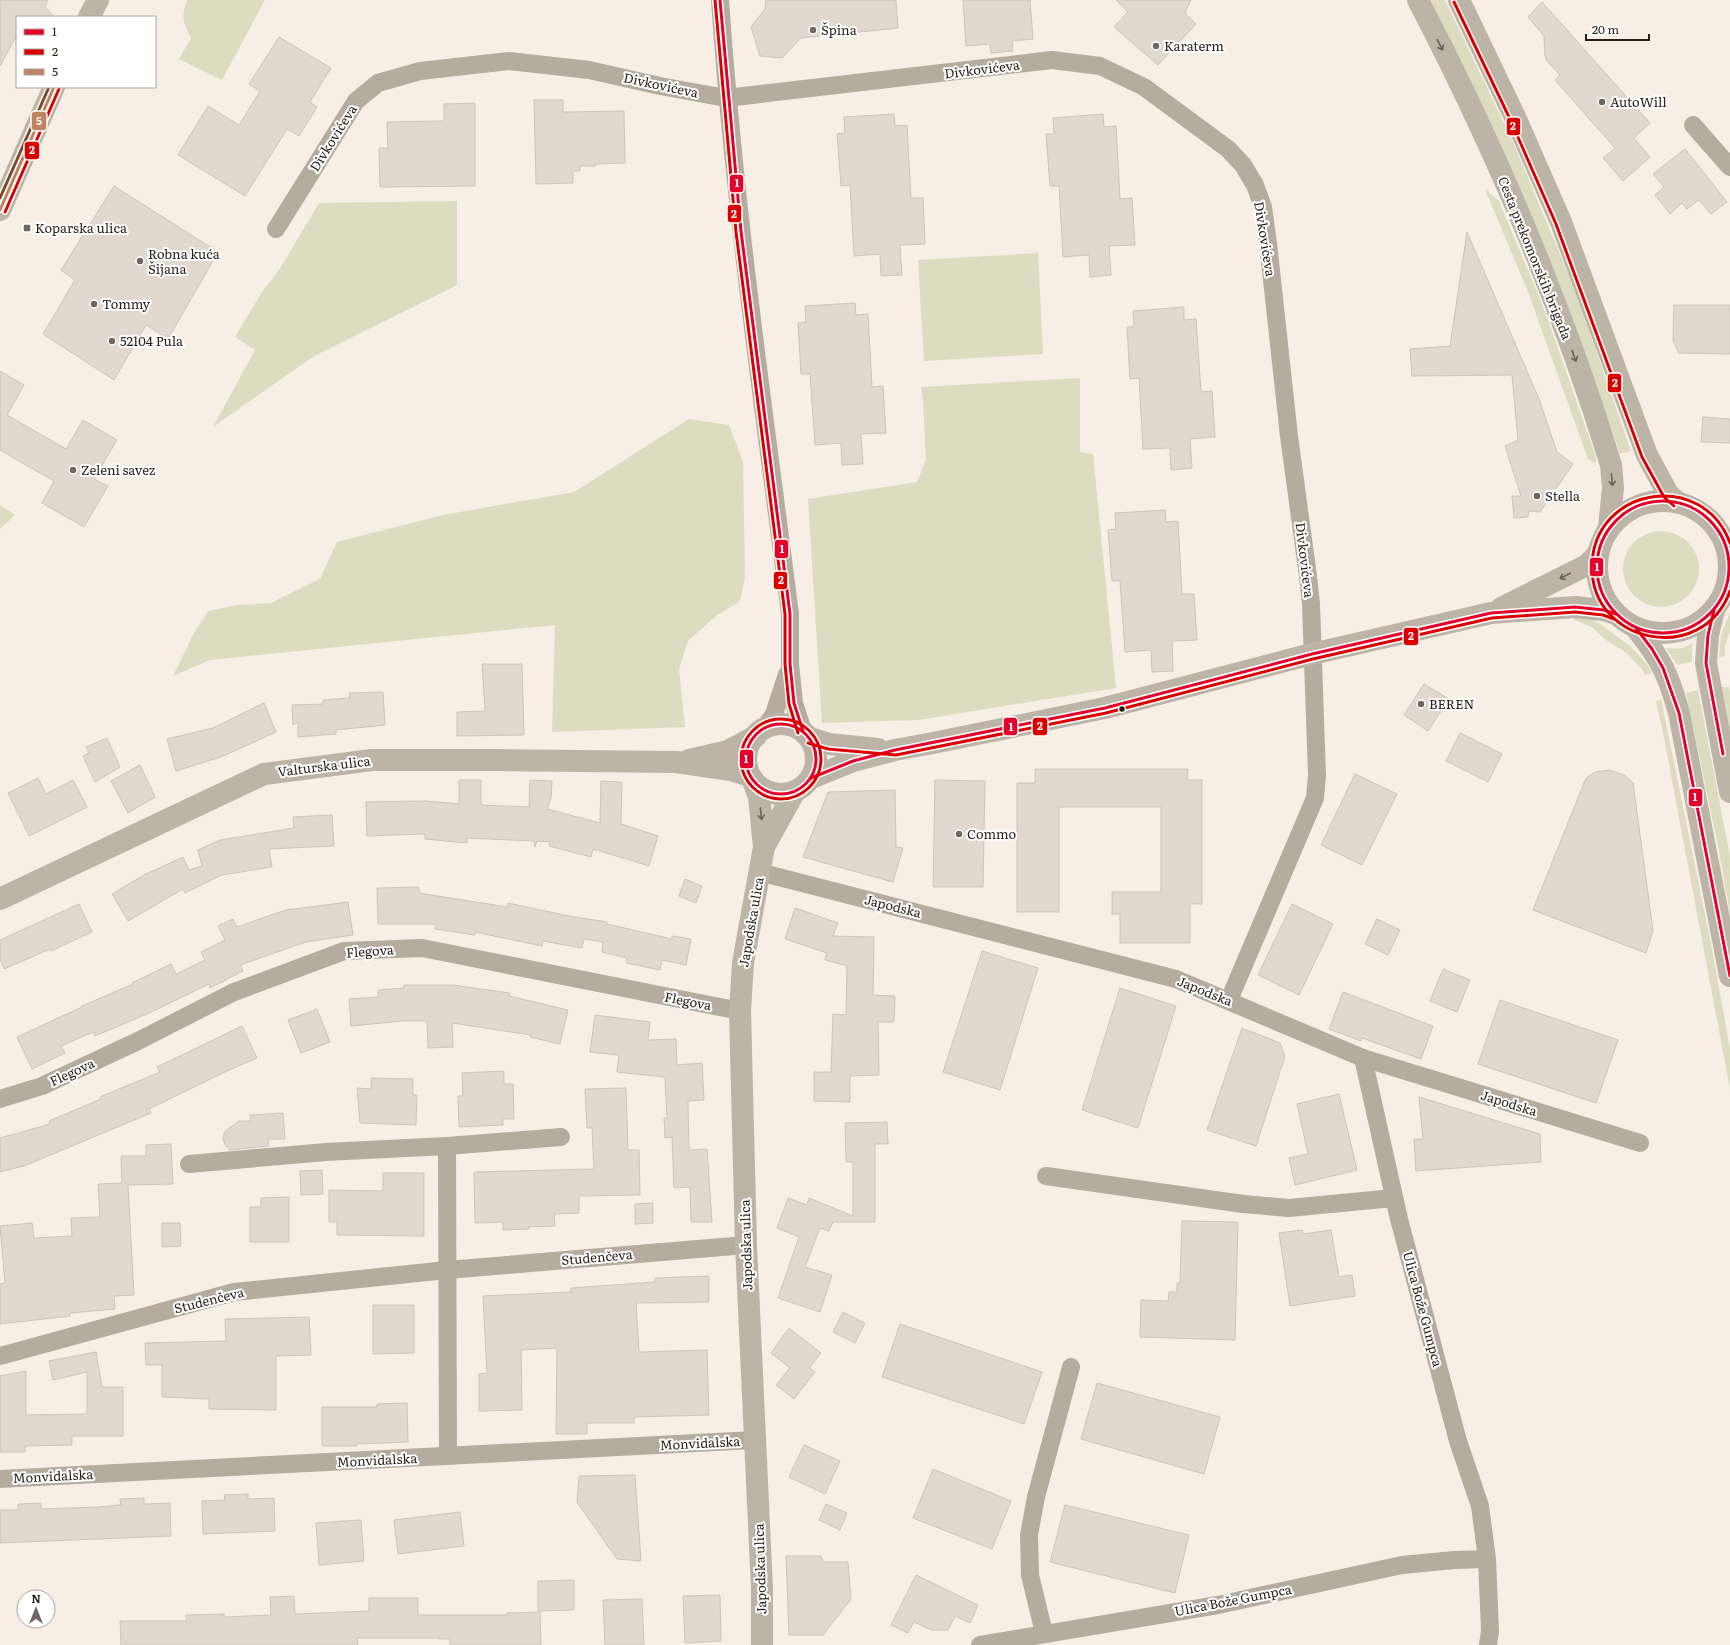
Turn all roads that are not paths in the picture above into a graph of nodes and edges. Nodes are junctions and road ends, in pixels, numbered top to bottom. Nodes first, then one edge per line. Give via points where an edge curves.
1 (98, 0) edge
2 (720, 0) edge
3 (1418, 0) edge
4 (1459, 0) edge
5 (90, 16) edge
6 (54, 88) edge
7 (726, 98) junction
8 (1693, 125) dead end
9 (1730, 167) edge
10 (0, 210) edge
11 (276, 229) dead end
12 (1677, 502) junction
13 (1721, 524) edge
14 (1609, 528) junction
15 (1597, 554) junction
16 (1728, 586) edge
17 (1714, 610) junction
18 (1491, 613) junction
19 (1616, 614) junction
20 (1636, 628) junction
21 (1312, 654) junction
22 (790, 664) junction
23 (760, 732) junction
24 (806, 735) junction
25 (895, 750) junction
26 (676, 762) junction
27 (752, 778) junction
28 (811, 778) junction
29 (795, 792) junction
30 (1730, 792) edge
31 (764, 847) junction
32 (759, 872) junction
33 (0, 899) edge
34 (1730, 976) edge
35 (1229, 1000) junction
36 (740, 1011) junction
37 (1363, 1058) junction
38 (0, 1099) edge
39 (561, 1137) dead end
40 (1640, 1143) dead end
41 (447, 1146) junction
42 (189, 1164) dead end
43 (1046, 1176) dead end
44 (1394, 1198) junction
45 (746, 1245) junction
46 (447, 1270) junction
47 (0, 1356) edge
48 (1071, 1367) dead end
49 (754, 1440) junction
50 (448, 1456) junction
51 (0, 1479) edge
52 (1487, 1559) junction
53 (1044, 1634) junction
54 (762, 1645) edge
55 (980, 1645) edge
56 (1488, 1645) edge

1 - 5 street
2 - 7 street
3 -> 14 street, Cesta prekomorskih brigada via 1500,171 1554,300 1611,465 1613,488
4 - 12 street via 1515,117 1561,222 1650,460 1668,494
6 - 10 street
7 - 11 street, Divkovićeva via 589,70 509,62 420,71 378,83 356,101
7 - 21 street, Divkovićeva via 1052,60 1100,66 1144,87 1228,149 1243,165 1255,185 1263,207 1308,576
7 - 22 street via 790,614
8 - 9 street
12 - 13 street
12 - 14 street via 1654,501 1642,504 1620,516
13 - 16 street via 1729,563
14 - 15 street
15 -> 18 street via 1587,565
15 - 19 street via 1596,567 1601,592 1606,603
16 - 17 street
17 - 20 street via 1695,625 1671,633
17 - 30 street via 1708,636 1706,663
18 - 19 street via 1575,607
18 - 21 street
19 - 20 street
20 - 34 street via 1662,663 1672,685
21 - 25 street via 1105,708
21 - 35 street, Divkovićeva via 1316,731 1315,798
22 - 23 street via 774,714
22 - 24 street via 794,703
23 - 24 street via 784,724
23 - 26 street, Valturska ulica via 728,751
23 - 27 street via 746,755
24 - 25 street via 829,744
24 - 28 street via 814,748 816,758
25 - 28 street via 853,761
26 - 27 street, Valturska ulica via 731,770
26 - 33 street, Valturska ulica via 372,760 264,774
27 - 29 street via 762,789 772,793
27 -> 31 street, Japodska ulica via 759,797
28 - 29 street
29 - 31 street, Japodska ulica
31 - 32 street, Japodska ulica
32 - 35 street, Japodska via 1176,979
32 - 36 street, Japodska ulica via 743,963
35 - 37 street, Japodska
36 - 38 street, Flegova via 422,948 344,951 234,992 42,1086
36 - 45 street, Japodska ulica
37 - 40 street, Japodska
37 - 44 street, Ulica Bože Gumpca
39 - 41 street
41 - 42 street via 326,1152
41 - 46 street
43 - 44 street via 1243,1204 1289,1208
44 - 52 street, Ulica Bože Gumpca via 1458,1440 1480,1506
45 - 46 street, Studenčeva
45 - 49 street, Japodska ulica
46 - 47 street, Studenčeva via 234,1292
46 - 50 street
48 - 53 street via 1036,1497 1029,1535 1030,1575
49 - 50 street, Monvidalska
49 - 54 street, Japodska ulica via 762,1589
50 - 51 street, Monvidalska
52 - 53 street, Ulica Bože Gumpca via 1402,1565 1218,1604
52 - 56 street, Ulica Bože Gumpca via 1490,1631
53 - 55 street, Ulica Bože Gumpca

